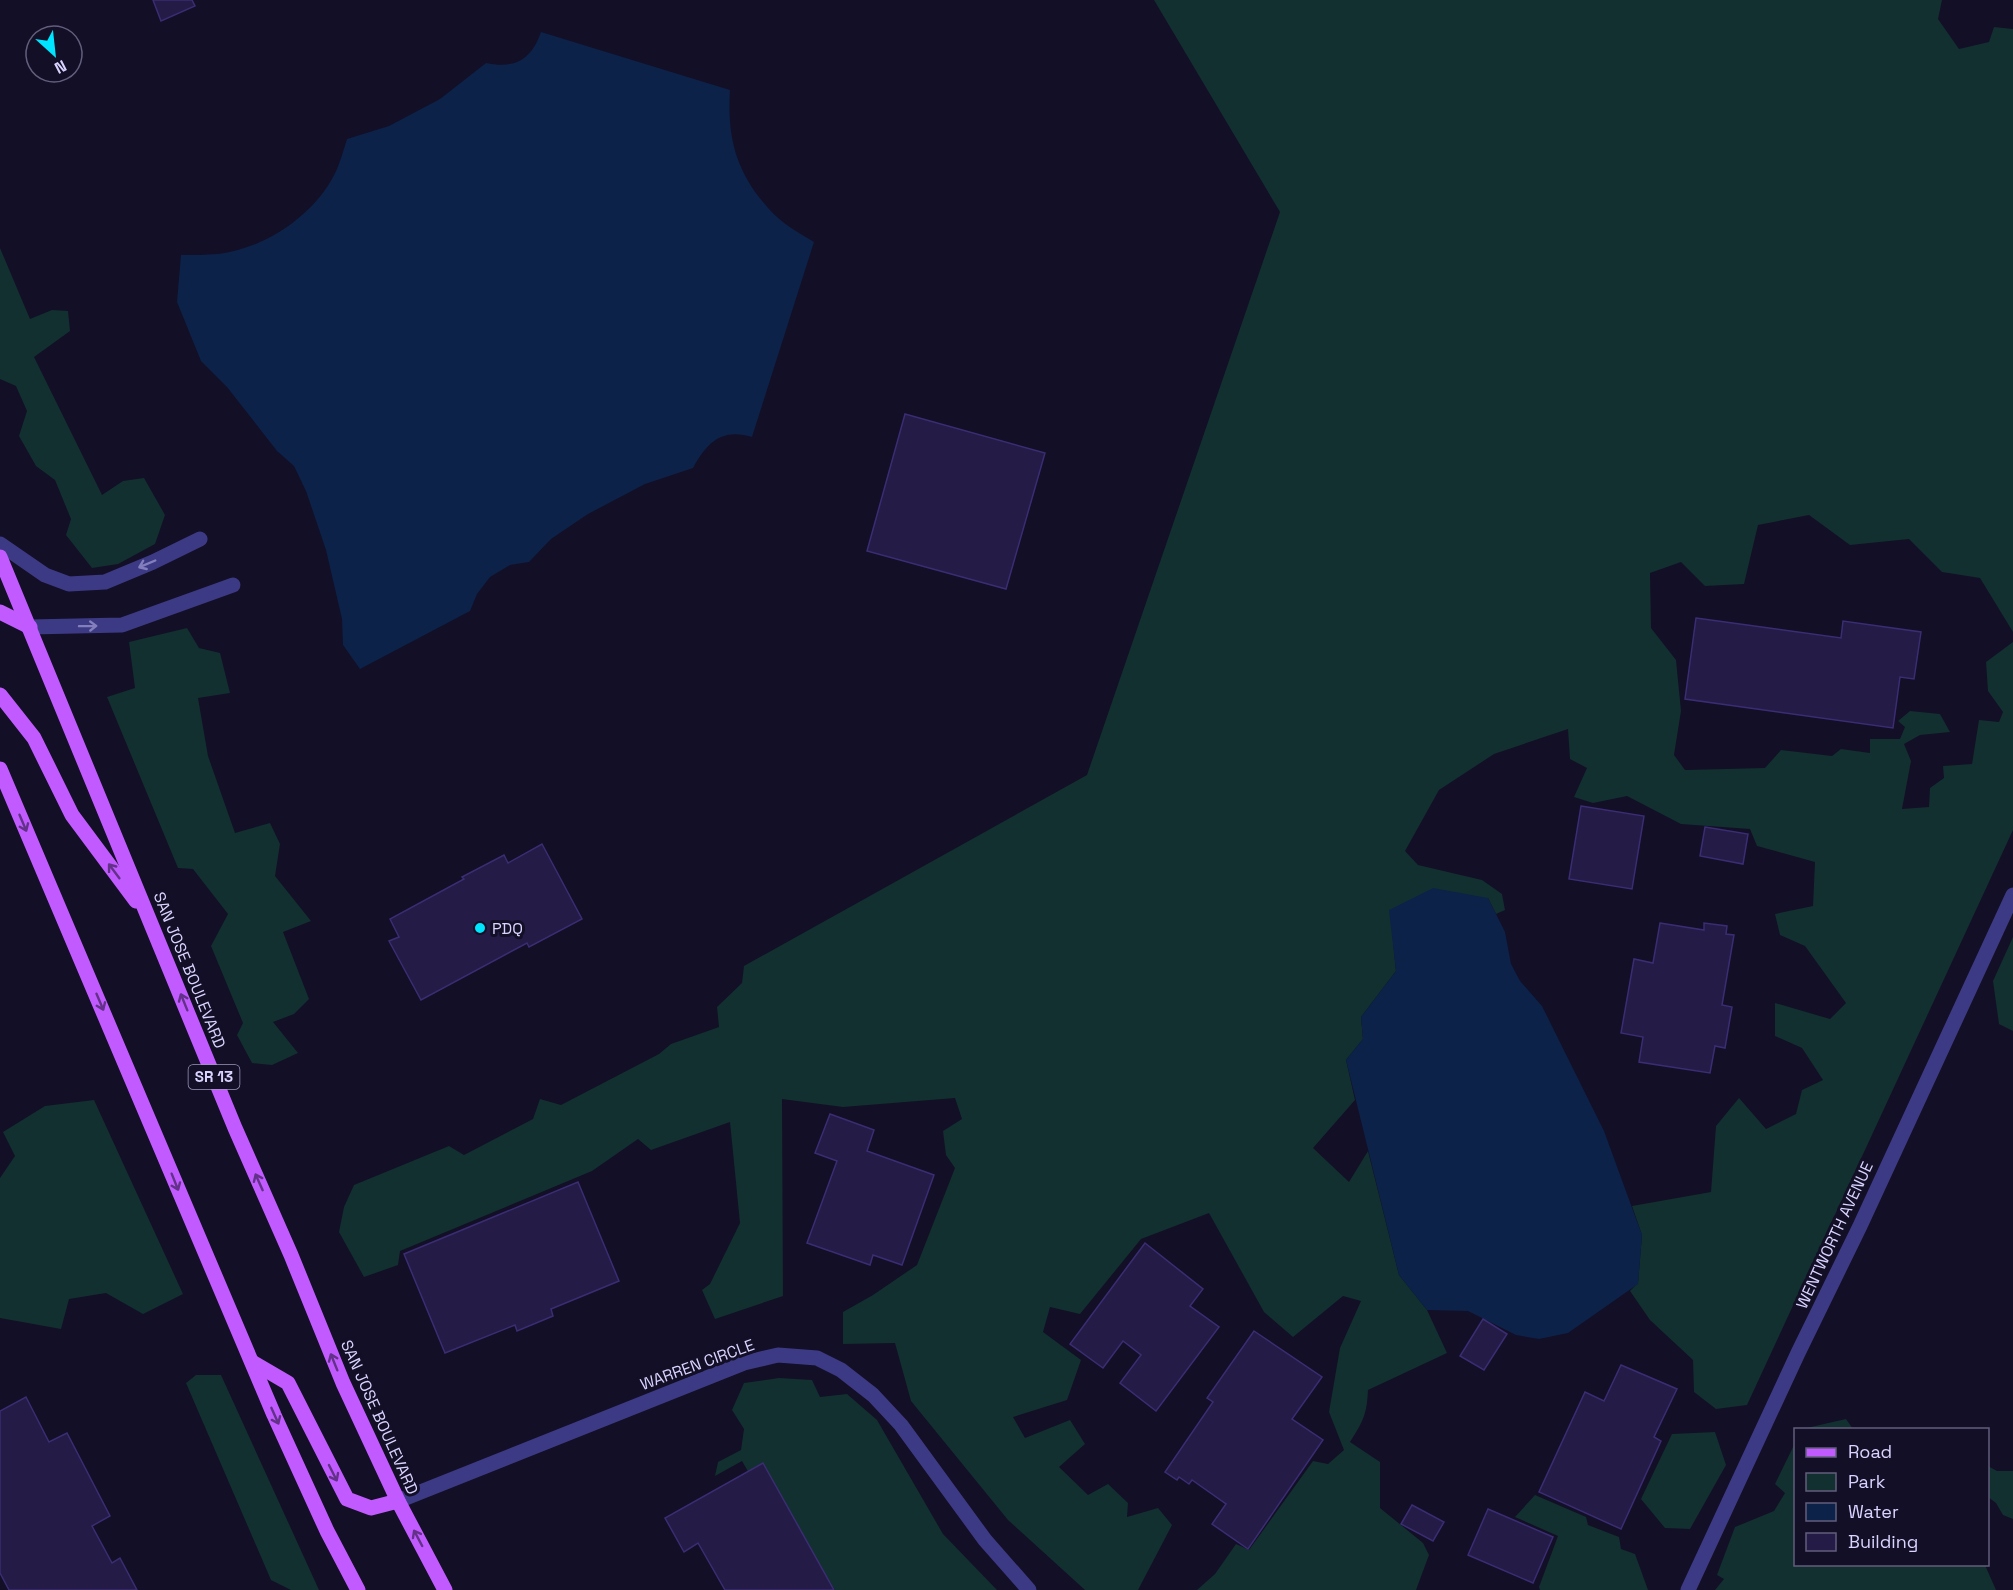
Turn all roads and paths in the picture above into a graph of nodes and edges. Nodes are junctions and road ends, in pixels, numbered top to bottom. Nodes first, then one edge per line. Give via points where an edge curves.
1 (200, 539) dead end
2 (0, 544) edge
3 (0, 557) edge
4 (233, 585) dead end
5 (0, 612) edge
6 (30, 627) junction
7 (0, 695) edge
8 (0, 769) edge
9 (2013, 895) edge
10 (149, 918) junction
11 (252, 1362) junction
12 (398, 1501) junction
13 (358, 1590) edge
14 (445, 1590) edge
15 (1029, 1590) edge
16 (1688, 1590) edge

1 -> 2 street via 105,582 69,584 45,575
3 - 6 main road, SAN JOSE BOULEVARD / SR 13
6 -> 4 street via 122,625
5 - 6 main road
6 - 10 main road, SAN JOSE BOULEVARD / SR 13
10 -> 7 main road via 72,815 34,738
8 -> 11 main road
9 - 16 street, WENTWORTH AVENUE
12 -> 10 main road, SAN JOSE BOULEVARD / SR 13 via 343,1383
11 -> 12 main road via 288,1383 347,1499 371,1508
11 -> 13 main road via 327,1531
14 -> 12 main road, SAN JOSE BOULEVARD / SR 13
12 - 15 street, WARREN CIRCLE via 744,1363 778,1355 817,1358 841,1370 873,1395 901,1425 985,1540

